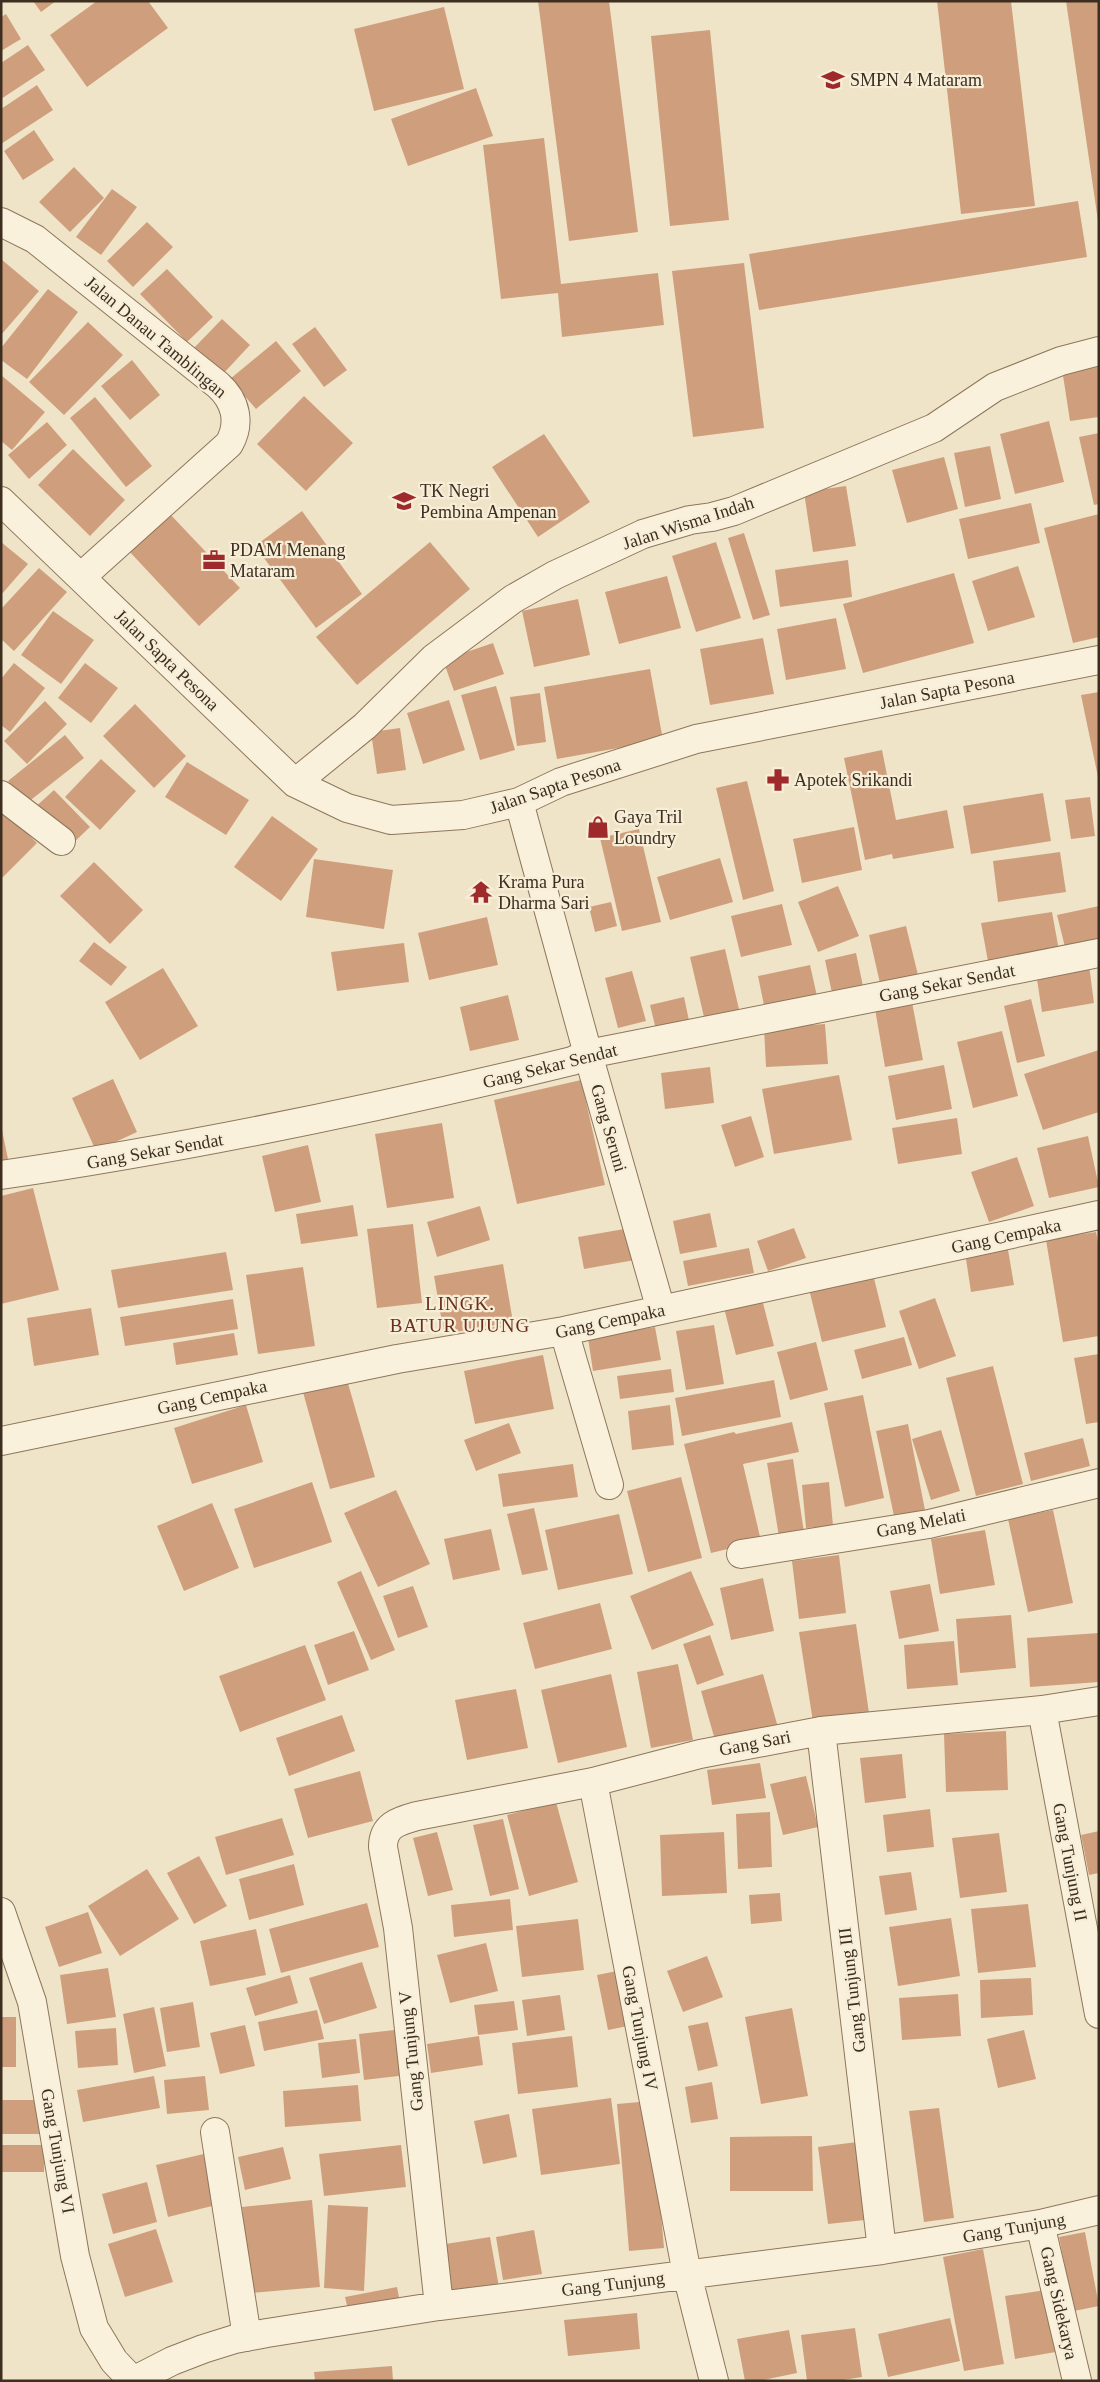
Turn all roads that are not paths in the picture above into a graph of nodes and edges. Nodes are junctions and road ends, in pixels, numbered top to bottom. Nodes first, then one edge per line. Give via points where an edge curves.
1 (1, 222) edge
2 (1099, 351) edge
3 (1, 501) edge
4 (81, 577) junction
5 (1099, 660) edge
6 (295, 783) junction
7 (1, 795) edge
8 (519, 802) junction
9 (61, 841) dead end
10 (1099, 953) edge
11 (588, 1054) junction
12 (1, 1175) edge
13 (1099, 1215) edge
14 (661, 1310) junction
15 (564, 1332) junction
16 (1, 1441) edge
17 (1099, 1483) edge
18 (609, 1485) dead end
19 (742, 1554) dead end
20 (1099, 1701) edge
21 (1042, 1710) junction
22 (821, 1731) junction
23 (593, 1782) junction
24 (417, 1816) joint
25 (1, 1912) edge
26 (1099, 2014) edge
27 (215, 2132) dead end
28 (1099, 2210) edge
29 (1040, 2224) junction
30 (882, 2250) junction
31 (687, 2274) junction
32 (438, 2306) junction
33 (247, 2337) junction
34 (133, 2381) edge
35 (714, 2381) edge
36 (1077, 2381) edge

1 - 4 street, Jalan Danau Tamblingan via 35,239 218,385 236,412 235,432 229,444
2 - 6 street, Jalan Wisma Indah via 1062,361 996,388 934,428 901,443 734,511 643,534 555,575 505,605 434,658 365,726
3 - 4 street, Jalan Sapta Pesona
4 - 6 street, Jalan Sapta Pesona
5 - 8 street, Jalan Sapta Pesona via 696,739 560,782
6 - 8 street, Jalan Sapta Pesona via 346,808 391,820 463,815
7 - 9 street
8 - 11 street, Gang Seruni
10 - 11 street, Gang Sekar Sendat
11 - 12 street, Gang Sekar Sendat via 553,1066 328,1118 205,1142
11 - 14 street, Gang Seruni
13 - 14 street, Gang Cempaka
14 - 15 street, Gang Cempaka
15 - 16 street, Gang Cempaka via 397,1359
15 - 18 street
17 - 19 street, Gang Melati via 929,1524
20 - 21 street, Gang Sari
21 - 22 street, Gang Sari
21 - 26 street, Gang Tunjung II
22 - 23 street, Gang Sari via 700,1754
22 - 30 street, Gang Tunjung III
23 - 24 street, Gang Sari
23 - 31 street, Gang Tunjung IV
24 - 32 street, Gang Tunjung V via 391,1826 384,1836 383,1847 398,1928
25 - 34 street, Gang Tunjung VI via 32,2002 75,2256 94,2328 114,2361
27 - 33 street
28 - 29 street, Gang Tunjung
29 - 30 street, Gang Tunjung
29 - 36 street, Gang Sidekarya
30 - 31 street, Gang Tunjung
31 - 32 street, Gang Tunjung
31 - 35 street, Gang Tunjung IV
32 - 33 street, Gang Tunjung
33 - 34 street, Gang Tunjung via 203,2349

